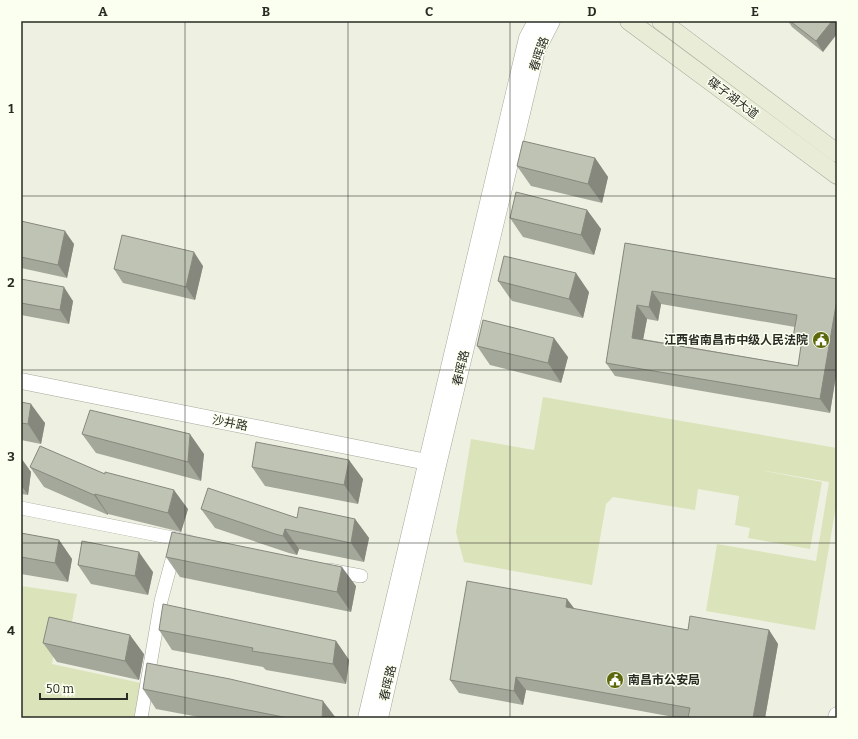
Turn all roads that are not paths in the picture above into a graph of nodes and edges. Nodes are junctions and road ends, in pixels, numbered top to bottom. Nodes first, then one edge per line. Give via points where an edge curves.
1 (536, 21) edge
2 (552, 21) edge
3 (629, 21) edge
4 (661, 21) edge
5 (837, 153) edge
6 (837, 175) edge
7 (21, 381) edge
8 (432, 464) junction
9 (21, 508) edge
10 (183, 540) junction
11 (203, 544) edge
12 (316, 567) edge
13 (361, 576) dead end
14 (837, 715) edge
15 (141, 718) edge
16 (366, 718) edge
17 (380, 718) edge
18 (836, 718) edge

1 - 8 street, 春晖路 via 527,38
2 - 8 street, 春晖路 via 537,50
3 - 6 main road, 碟子湖大道
4 - 5 main road, 碟子湖大道
7 - 8 street, 沙井路
8 - 16 street, 春晖路
8 - 17 street, 春晖路
9 - 10 street
10 - 11 street
10 - 15 street via 172,560 161,601
12 - 13 street
14 - 18 street

